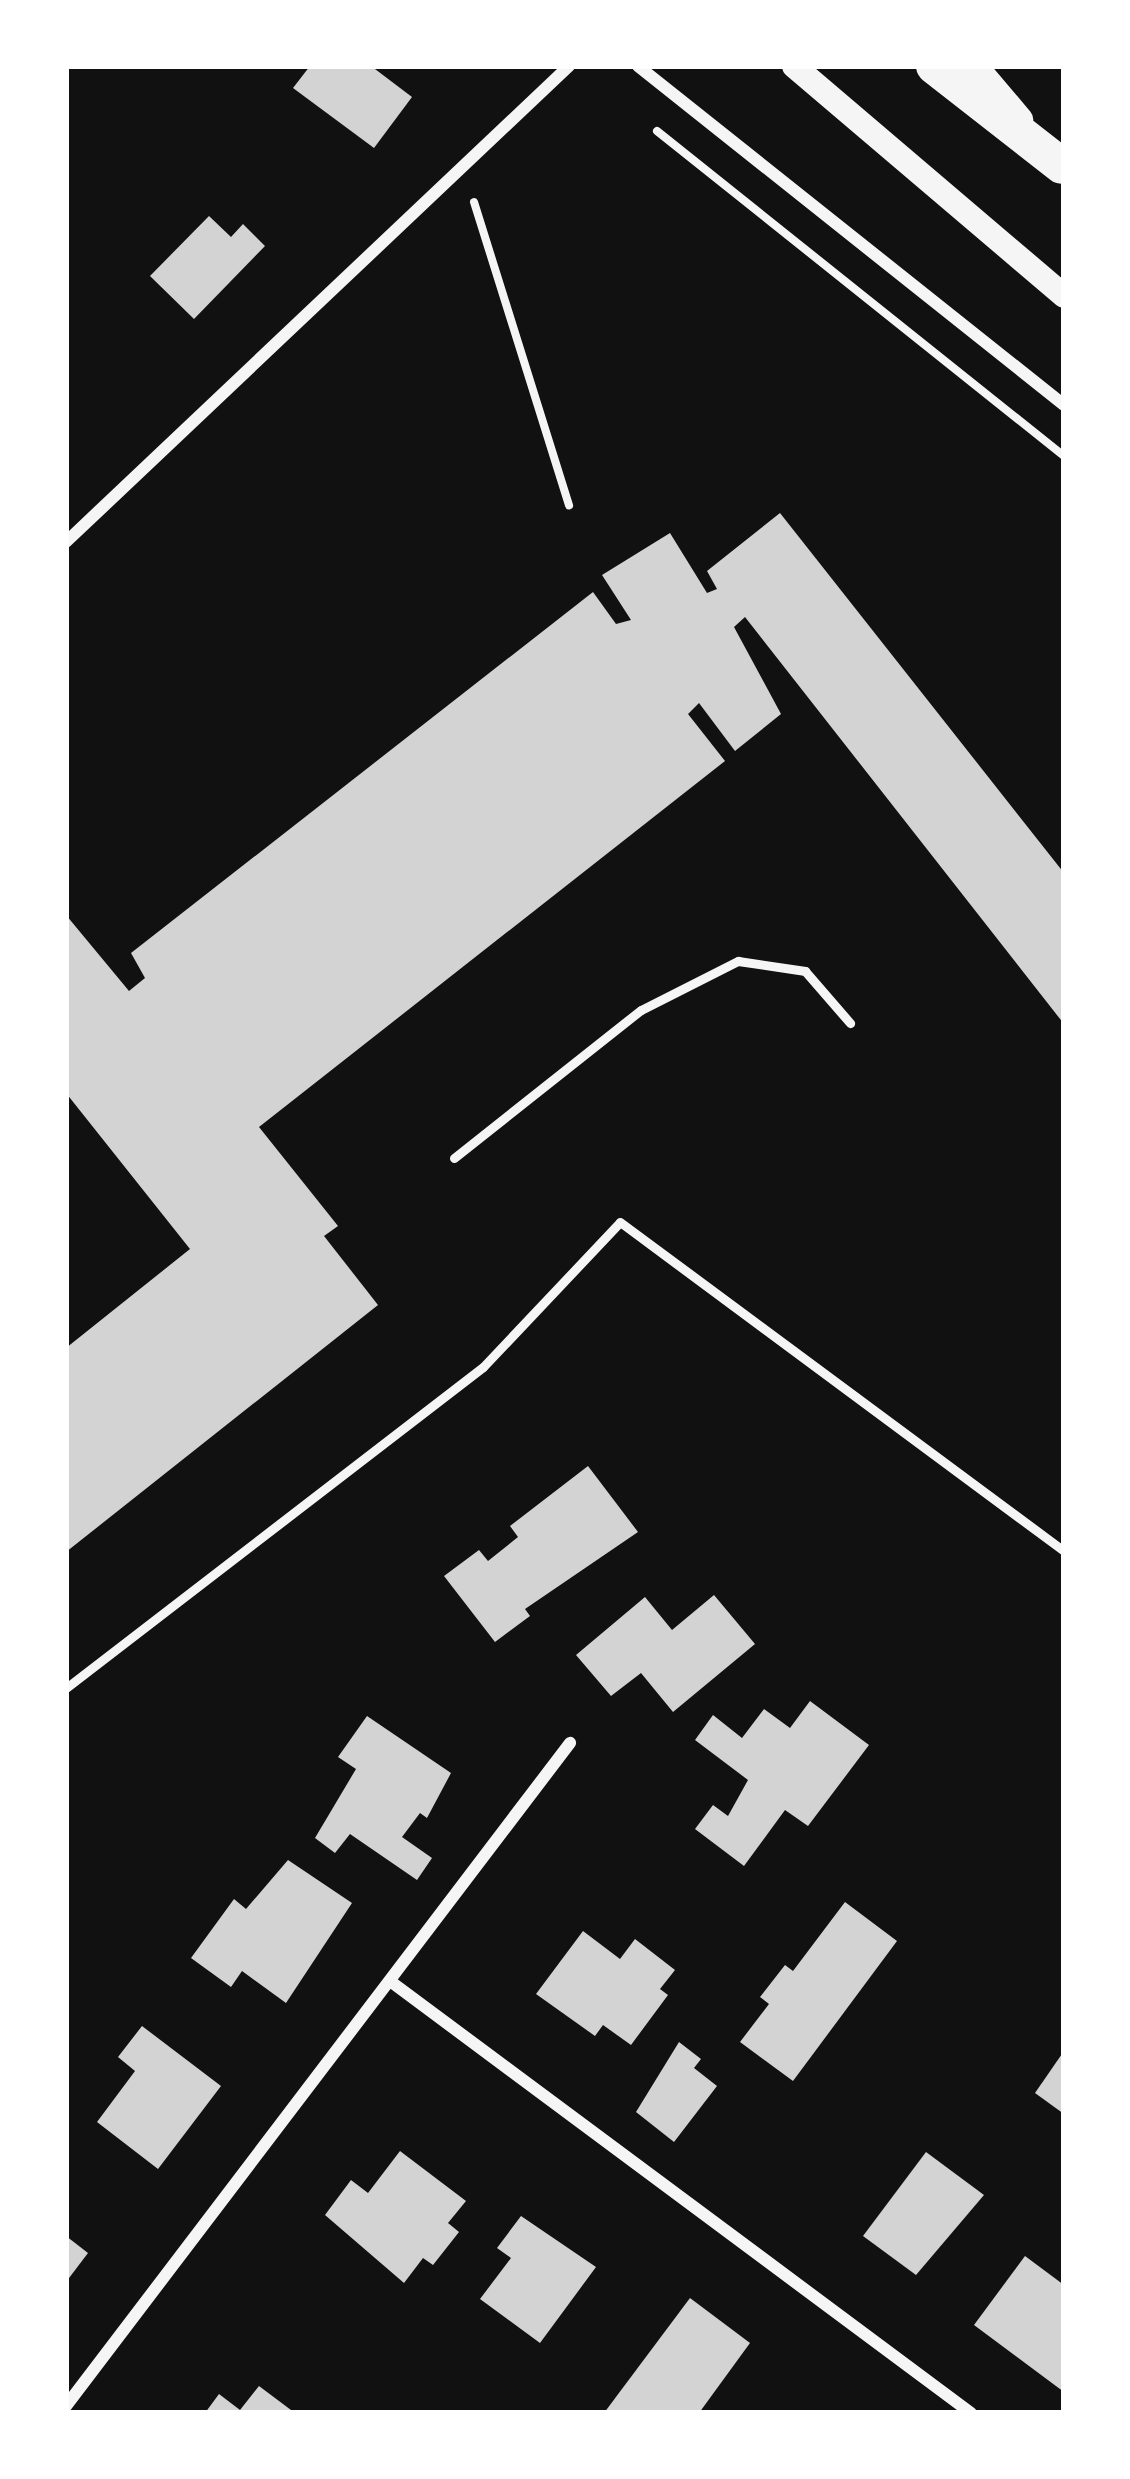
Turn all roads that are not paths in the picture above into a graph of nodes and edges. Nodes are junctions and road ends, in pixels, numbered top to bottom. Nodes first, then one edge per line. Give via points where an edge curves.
1 (569, 66) edge
2 (638, 66) edge
3 (794, 66) edge
4 (934, 66) edge
5 (976, 66) edge
6 (1063, 167) edge
7 (1064, 296) edge
8 (1064, 405) edge
9 (66, 542) edge
10 (850, 1023) dead end
11 (454, 1158) dead end
12 (1064, 1551) edge
13 (66, 1688) edge
14 (570, 1743) dead end
15 (390, 1982) junction
16 (66, 2406) edge
17 (970, 2413) edge

1 - 9 street
2 - 8 street
3 - 7 main road
4 - 6 highway
5 - 6 main road
10 - 11 lane via 805,971 738,961 641,1010
12 - 13 lane via 620,1222 483,1367
14 - 15 street
15 - 16 street
15 - 17 street

